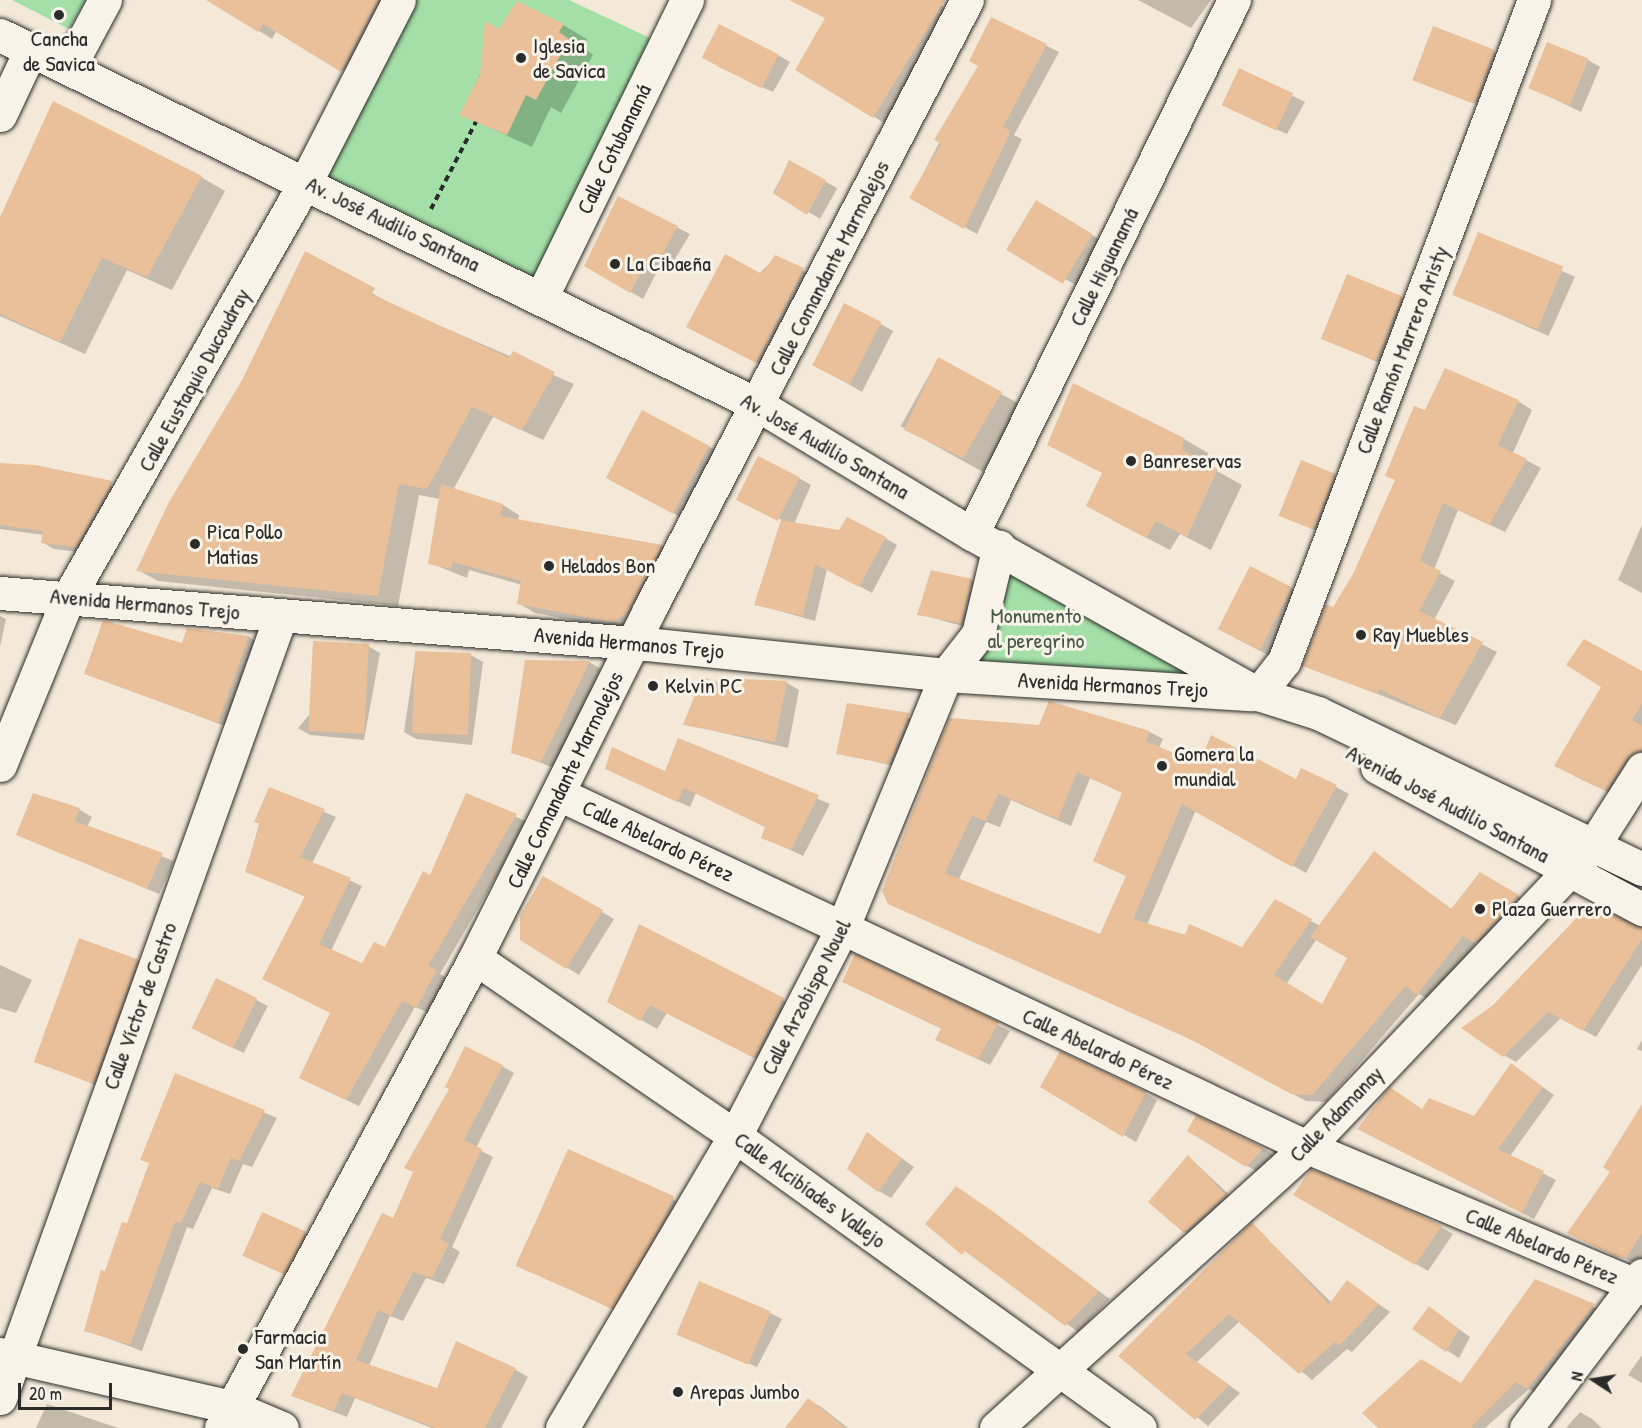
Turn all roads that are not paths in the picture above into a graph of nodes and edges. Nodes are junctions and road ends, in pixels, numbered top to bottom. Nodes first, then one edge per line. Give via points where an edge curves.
1 (105, 0) edge
2 (399, 0) edge
3 (687, 0) edge
4 (967, 0) edge
5 (1234, 0) edge
6 (1534, 0) edge
7 (0, 35) edge
8 (31, 49) junction
9 (69, 67) junction
10 (0, 116) edge
11 (306, 181) junction
12 (541, 298) junction
13 (758, 405) junction
14 (986, 540) junction
15 (0, 593) edge
16 (68, 598) junction
17 (281, 615) junction
18 (632, 643) junction
19 (946, 675) junction
20 (1258, 694) junction
21 (0, 765) edge
22 (1642, 769) edge
23 (561, 795) junction
24 (1595, 843) junction
25 (1567, 868) junction
26 (1642, 869) edge
27 (1642, 909) edge
28 (842, 929) junction
29 (475, 958) junction
30 (735, 1136) junction
31 (1307, 1147) junction
32 (1640, 1283) edge
33 (7, 1355) edge
34 (1060, 1370) junction
35 (0, 1398) edge
36 (227, 1417) edge
37 (282, 1428) edge
38 (561, 1428) edge
39 (996, 1428) edge
40 (1140, 1428) edge
41 (1526, 1428) edge

1 - 9 street
2 - 11 street, Calle Eustaquio Ducoudray
3 - 12 street, Calle Cotubanamá
4 - 13 street, Calle Comandante Marmolejos
5 - 14 street, Calle Higuanamá
6 - 20 street, Calle Ramón Marrero Aristy via 1284,661
7 - 8 street, Av. José Audilio Santana
8 - 9 street, Av. José Audilio Santana
8 - 10 street
9 - 11 street, Av. José Audilio Santana
11 - 12 street, Av. José Audilio Santana
11 - 16 street, Calle Eustaquio Ducoudray
12 - 13 street, Av. José Audilio Santana
13 - 14 street, Av. José Audilio Santana
13 - 18 street, Calle Comandante Marmolejos
14 - 19 street, Calle Arzobispo Nouel via 978,634
14 - 20 street, Av. José Audilio Santana
15 - 16 street, Avenida Hermanos Trejo
16 - 17 street, Avenida Hermanos Trejo
16 - 21 street, Calle Eustaquio Ducoudray
17 - 18 street, Avenida Hermanos Trejo
17 - 33 street, Calle Víctor de Castro
18 - 19 street, Avenida Hermanos Trejo
18 - 23 street, Calle Comandante Marmolejos
19 - 20 street, Avenida Hermanos Trejo
19 - 28 street, Calle Arzobispo Nouel
20 - 24 street, Av. José Audilio Santana via 1318,713
20 - 25 street, Avenida José Audilio Santana via 1319,735
22 - 24 street, Calle Adamanay
23 - 28 street, Calle Abelardo Pérez
23 - 29 street, Calle Comandante Marmolejos
24 - 25 street, Calle Adamanay
24 - 26 street, Av. José Audilio Santana
25 - 27 street, Avenida José Audilio Santana
25 - 31 street, Calle Adamanay
28 - 30 street, Calle Arzobispo Nouel
28 - 31 street, Calle Abelardo Pérez
29 - 30 street, Calle Alcibíades Vallejo
29 - 36 street, Calle Comandante Marmolejos
30 - 34 street, Calle Alcibíades Vallejo
30 - 38 street, Calle Arzobispo Nouel
31 - 32 street, Calle Abelardo Pérez
31 - 34 street, Calle Adamanay
32 - 41 street
33 - 35 street, Calle Víctor de Castro
33 - 36 street
34 - 39 street, Calle Adamanay
34 - 40 street, Calle Alcibíades Vallejo
36 - 37 street

